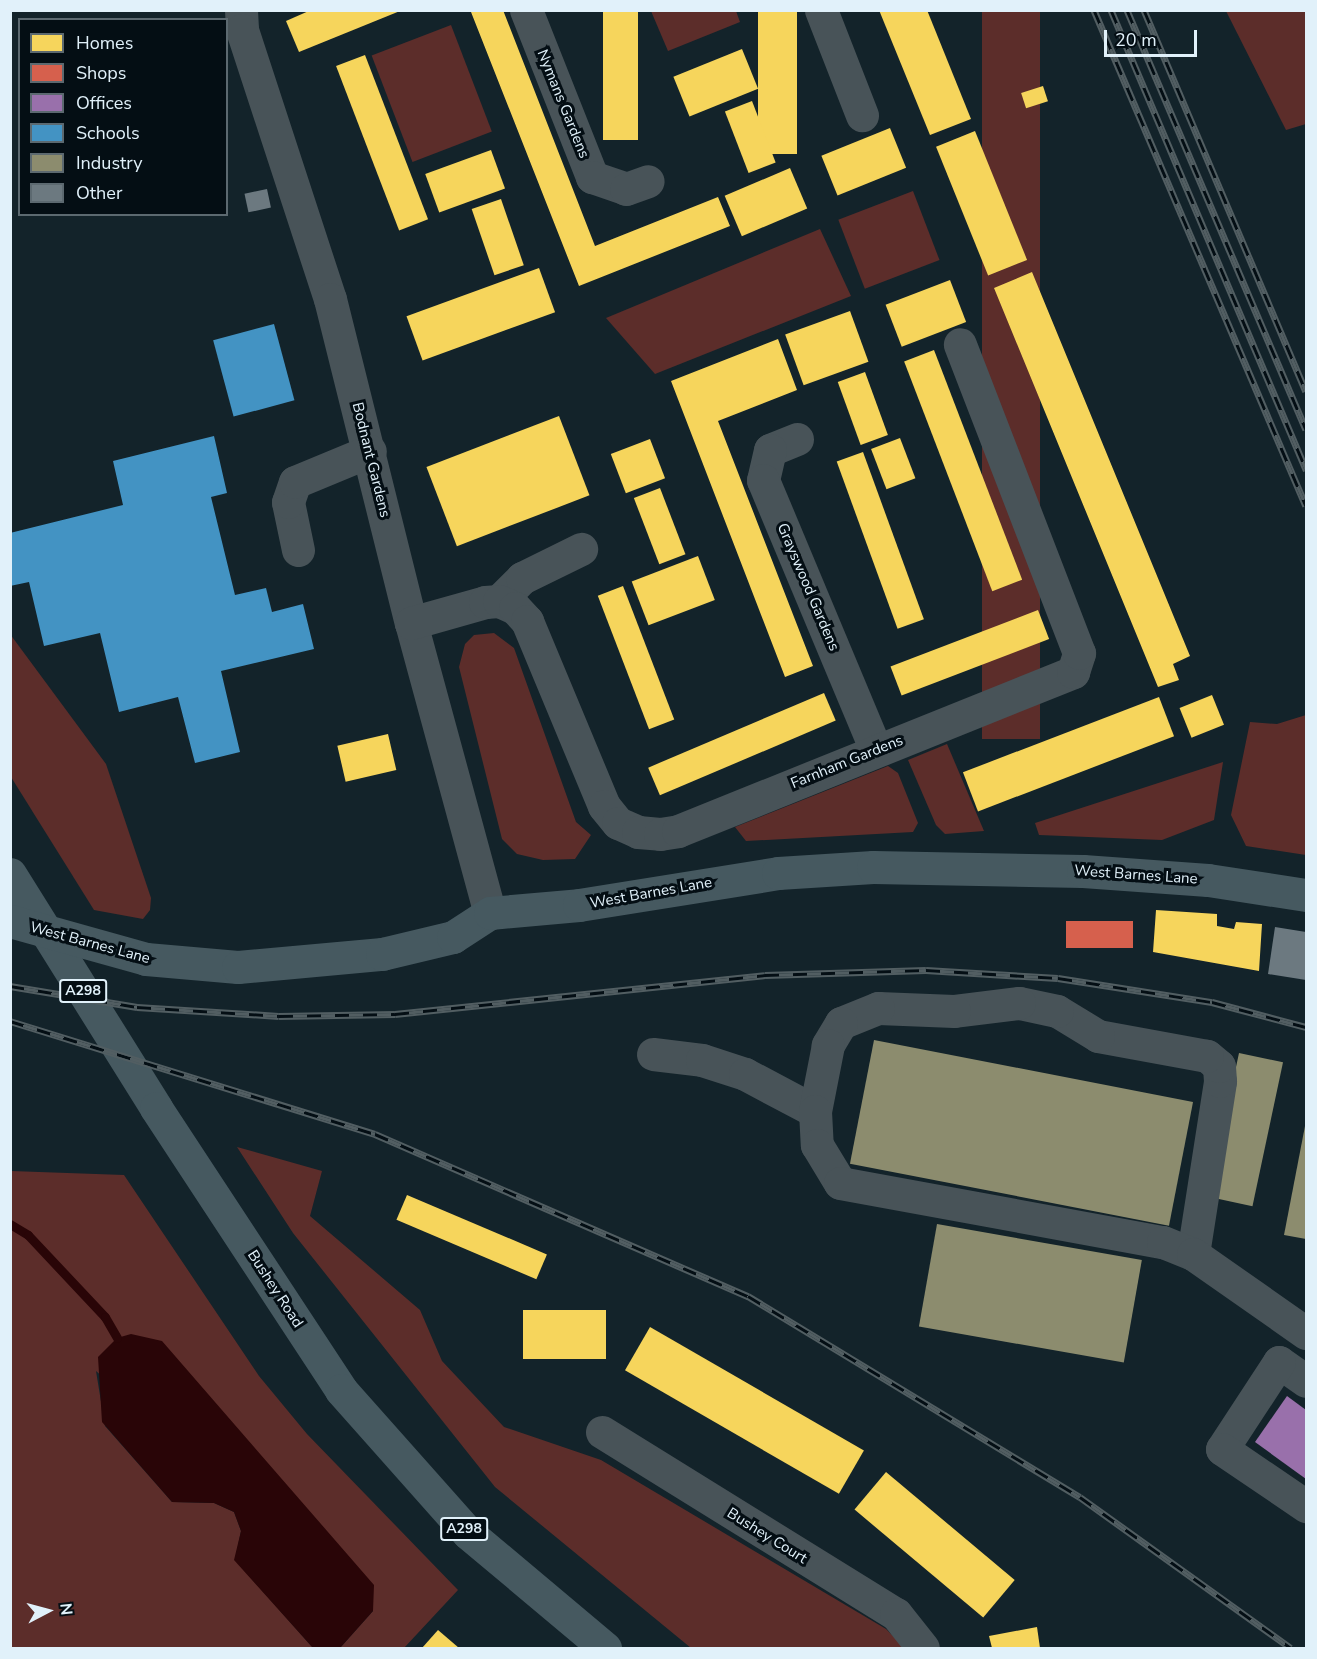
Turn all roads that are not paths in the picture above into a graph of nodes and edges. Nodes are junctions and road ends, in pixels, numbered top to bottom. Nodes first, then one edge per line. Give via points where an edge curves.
1 (241, 10) edge
2 (526, 10) edge
3 (821, 10) edge
4 (862, 115) dead end
5 (648, 181) dead end
6 (960, 345) dead end
7 (797, 439) dead end
8 (370, 451) junction
9 (581, 549) dead end
10 (298, 550) dead end
11 (499, 601) junction
12 (411, 623) junction
13 (876, 750) junction
14 (10, 874) edge
15 (1306, 895) edge
16 (490, 913) junction
17 (10, 921) edge
18 (653, 1054) dead end
19 (815, 1111) junction
20 (1193, 1254) junction
21 (1306, 1333) edge
22 (1306, 1381) edge
23 (602, 1432) dead end
24 (1306, 1506) edge
25 (605, 1648) edge
26 (923, 1648) edge

1 - 8 street, Bodnant Gardens via 242,30 325,280
2 - 5 street, Nymans Gardens via 592,177 626,189
3 - 4 street
6 - 13 street, Farnham Gardens via 1079,653 1073,672
7 - 13 street, Grayswood Gardens via 770,450 763,480
8 - 10 street via 295,483 288,502
8 - 12 street, Bodnant Gardens
9 - 11 street via 522,578
11 - 12 street
11 - 13 street, Farnham Gardens via 515,608 527,621 604,806 618,823 638,832 678,831
12 - 16 street, Bodnant Gardens
14 - 25 main road, Bushey Road / A298 via 341,1390 468,1533
15 - 16 main road, West Barnes Lane via 1208,880 1083,871 873,867 778,873 579,905
16 - 17 main road, West Barnes Lane via 453,937 435,943 313,962 238,967 146,959
18 - 19 street via 702,1060 745,1074
19 - 20 street via 816,1145 840,1184 1162,1242
19 - 20 street via 828,1045 841,1023 878,1008 954,1011 1019,1003 1057,1011 1098,1036 1207,1056 1219,1066 1220,1081
20 - 21 street
22 - 24 street via 1279,1362 1222,1449
23 - 26 street, Bushey Court via 896,1614

